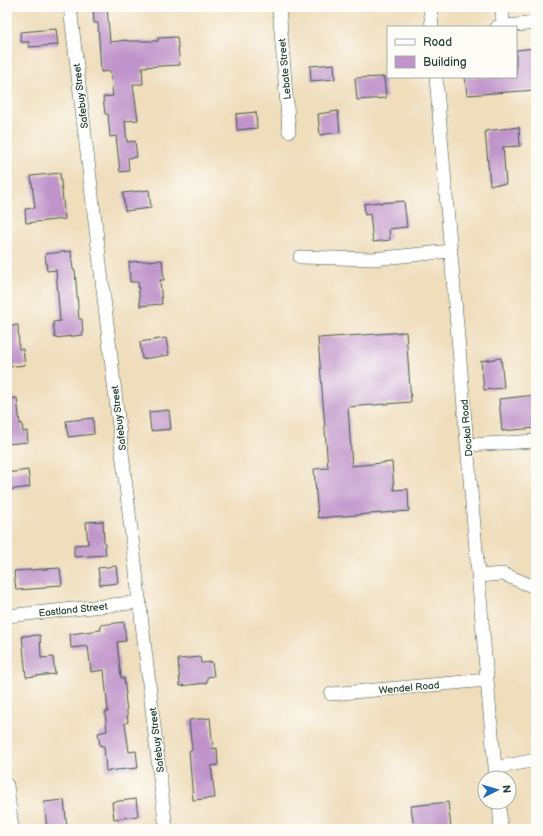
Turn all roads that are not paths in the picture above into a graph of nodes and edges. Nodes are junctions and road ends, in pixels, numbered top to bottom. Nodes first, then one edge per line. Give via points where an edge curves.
1 (70, 7) edge
2 (279, 7) edge
3 (430, 7) edge
4 (502, 7) edge
5 (536, 23) edge
6 (432, 26) edge
7 (500, 26) edge
8 (509, 26) edge
9 (436, 78) edge
10 (289, 131) dead end
11 (451, 251) junction
12 (300, 257) dead end
13 (536, 441) edge
14 (467, 445) junction
15 (478, 576) junction
16 (536, 586) edge
17 (140, 602) junction
18 (7, 616) edge
19 (487, 680) junction
20 (331, 694) dead end
21 (536, 760) edge
22 (496, 770) edge
23 (505, 770) edge
24 (7, 785) edge
25 (500, 810) edge
26 (12, 829) edge
27 (166, 829) edge
28 (501, 829) edge

1 - 17 street, Safebuy Street
2 - 10 street, Lebate Street
3 - 6 street
4 - 7 street
5 - 8 street
9 - 11 street, Dockal Road
11 - 12 street via 373,259
11 - 14 street, Dockal Road
13 - 14 street
14 - 15 street, Dockal Road
15 - 16 street via 503,574
15 - 19 street, Dockal Road
17 - 18 street, Eastland Street
17 - 27 street, Safebuy Street
19 - 20 street, Wendel Road
19 - 22 street, Dockal Road
21 - 23 street
24 - 26 street
25 - 28 street

